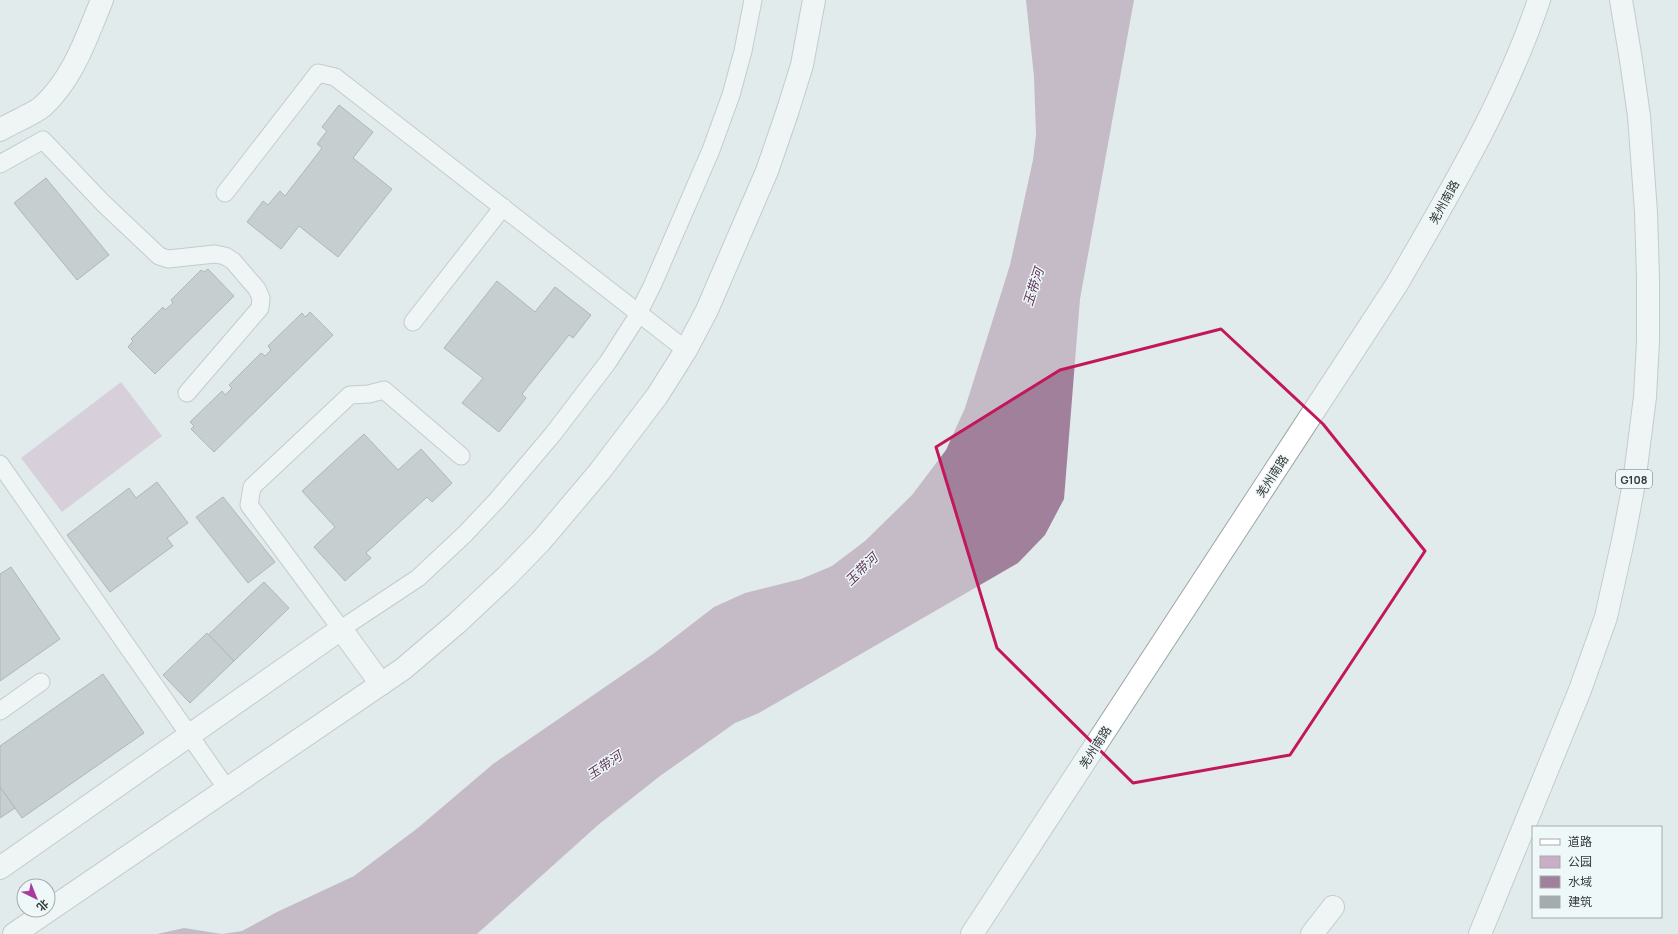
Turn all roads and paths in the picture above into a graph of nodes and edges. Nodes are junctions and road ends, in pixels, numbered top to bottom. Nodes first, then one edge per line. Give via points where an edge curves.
1 (102, 0) edge
2 (753, 0) edge
3 (814, 0) edge
4 (1539, 0) edge
5 (1621, 0) edge
6 (0, 130) edge
7 (0, 164) edge
8 (225, 193) dead end
9 (503, 207) junction
10 (639, 313) junction
11 (413, 322) dead end
12 (686, 350) junction
13 (187, 393) dead end
14 (461, 456) dead end
15 (0, 464) edge
16 (341, 629) junction
17 (41, 682) dead end
18 (380, 684) junction
19 (0, 711) edge
20 (189, 736) junction
21 (227, 789) junction
22 (0, 868) edge
23 (1333, 907) dead end
24 (14, 934) edge
25 (972, 934) edge
26 (1312, 934) edge
27 (1480, 934) edge

1 - 6 main road via 79,57 65,79 42,107
2 - 10 lane via 743,51 714,143 688,207
3 - 12 main road via 802,65 767,171 707,310
4 - 25 main road, 羌州南路 via 1527,38 1505,87 1397,284
5 - 27 main road, G108 via 1639,116 1648,278 1645,397 1634,483 1606,617 1580,690
7 - 13 lane via 43,140 158,256 168,259 210,254 225,256 233,261 257,289 261,298 260,308
8 - 9 lane via 318,73 335,77
9 - 10 lane
9 - 11 lane
10 - 12 lane
10 - 16 lane via 608,362 562,422 465,534 418,578
12 - 18 main road via 657,396 600,471 541,541 457,623 403,669
14 - 16 lane via 384,390 350,395 252,487 249,505
15 - 20 lane
16 - 18 main road
16 - 20 main road
17 - 19 lane
18 - 21 main road
20 - 21 lane
20 - 22 main road
21 - 24 main road
23 - 26 main road

